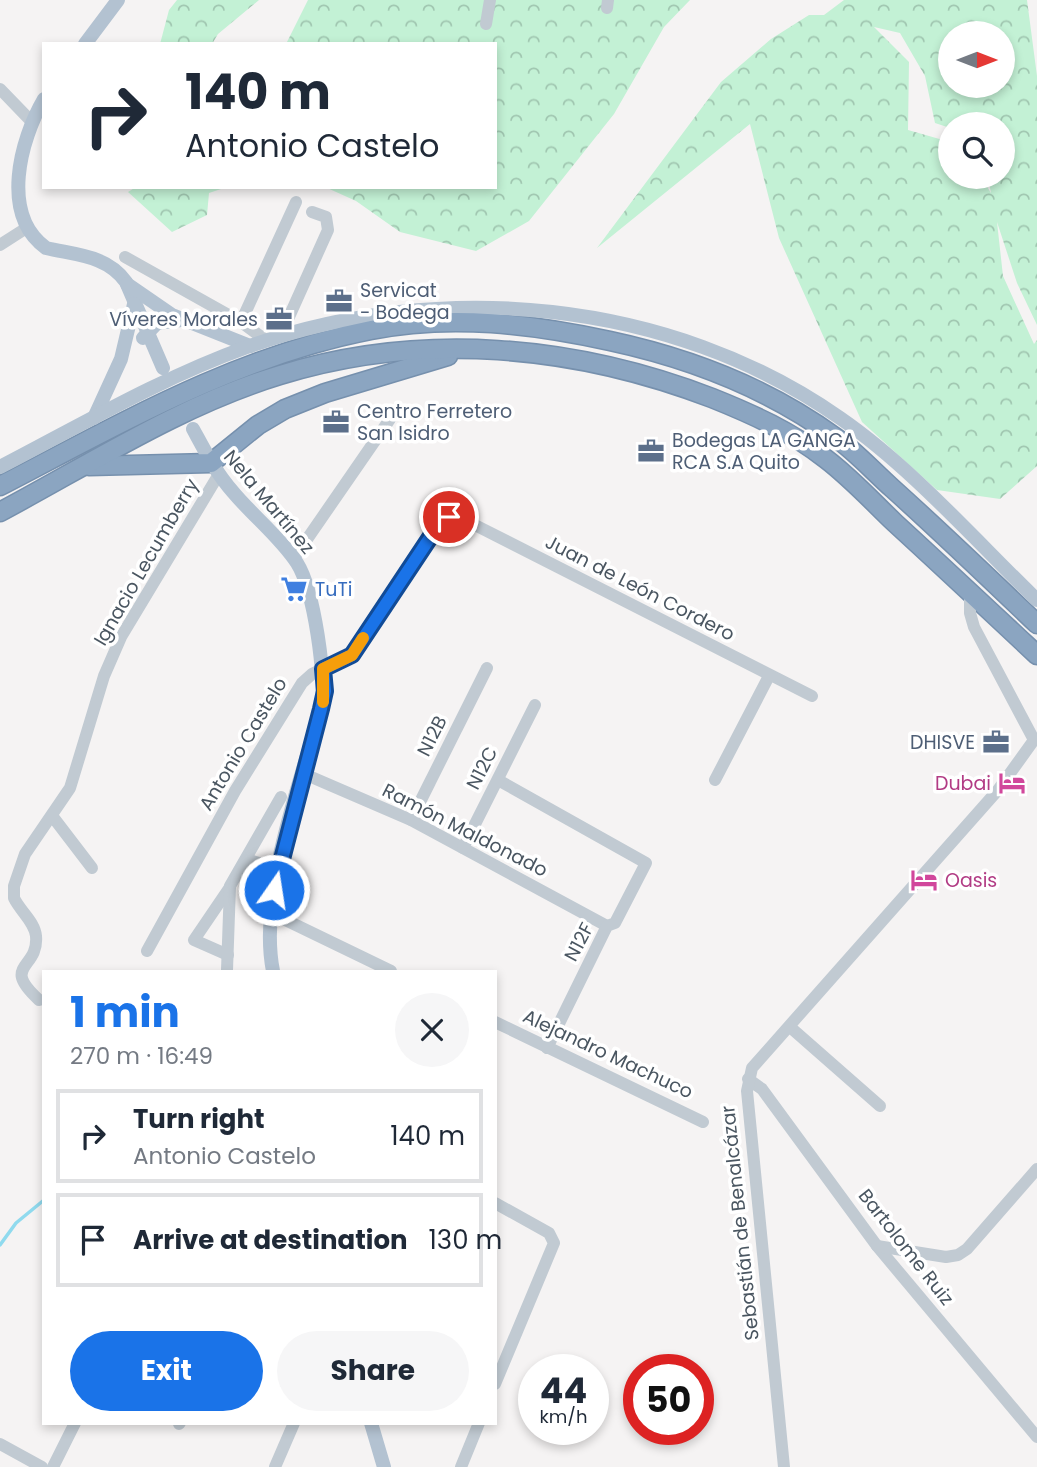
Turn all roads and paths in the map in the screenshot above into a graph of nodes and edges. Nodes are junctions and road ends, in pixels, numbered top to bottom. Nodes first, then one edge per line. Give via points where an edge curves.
1 (118, 0) edge
2 (490, 0) edge
3 (486, 24) dead end
4 (86, 42) edge
5 (0, 89) edge
6 (42, 102) edge
7 (31, 121) junction
8 (296, 202) dead end
9 (312, 212) dead end
10 (27, 228) junction
11 (0, 245) edge
12 (125, 257) dead end
13 (126, 282) junction
14 (134, 302) junction
15 (189, 322) junction
16 (241, 322) junction
17 (147, 337) junction
18 (273, 339) junction
19 (250, 346) junction
20 (468, 349) junction
21 (121, 359) junction
22 (163, 368) dead end
23 (94, 418) junction
24 (390, 419) dead end
25 (193, 429) dead end
26 (86, 466) junction
27 (0, 467) edge
28 (215, 469) junction
29 (0, 486) edge
30 (0, 512) edge
31 (449, 517) joint
32 (294, 558) junction
33 (970, 592) junction
34 (1037, 600) edge
35 (1037, 624) edge
36 (1037, 656) edge
37 (487, 668) dead end
38 (323, 669) junction
39 (769, 676) junction
40 (812, 696) dead end
41 (536, 705) dead end
42 (302, 773) junction
43 (498, 780) junction
44 (715, 780) dead end
45 (281, 797) dead end
46 (53, 817) junction
47 (411, 820) junction
48 (463, 848) junction
49 (246, 859) junction
50 (92, 868) dead end
51 (278, 869) junction
52 (230, 886) junction
53 (269, 912) junction
54 (607, 926) junction
55 (147, 950) dead end
56 (228, 955) junction
57 (228, 970) edge
58 (273, 970) edge
59 (389, 970) edge
60 (38, 1000) dead end
61 (497, 1023) edge
62 (790, 1027) junction
63 (547, 1048) junction
64 (748, 1079) junction
65 (880, 1106) dead end
66 (703, 1122) dead end
67 (1037, 1169) edge
68 (497, 1204) edge
69 (877, 1246) junction
70 (497, 1379) edge
71 (74, 1425) edge
72 (293, 1425) edge
73 (372, 1425) edge
74 (478, 1425) edge
75 (1037, 1437) edge
76 (0, 1444) edge
77 (34, 1465) edge
78 (53, 1467) edge
79 (275, 1467) edge
80 (384, 1467) edge
81 (461, 1467) edge
82 (784, 1467) edge

1 - 4 main road
2 - 3 street
5 - 7 street
6 - 7 main road
7 - 10 main road via 15,182
8 - 16 street
9 - 18 street via 326,218 328,230
10 - 11 street
10 - 13 main road via 46,248 94,258
12 - 16 street
13 - 14 main road
13 - 15 main road
14 - 17 main road
14 - 21 main road
15 - 17 main road via 162,321
15 - 19 main road
16 - 18 street
17 - 21 main road via 133,343
17 - 22 main road
18 - 19 main road
18 - 34 main road via 403,311 535,309 648,330 701,347 793,389 841,418 893,460
19 - 23 main road via 211,360
20 - 26 highway via 376,353 278,375 190,411
20 - 28 highway via 285,409 258,425
20 - 33 highway via 601,363 664,380 783,430 826,459
21 - 23 main road
23 - 27 main road
24 - 32 street
25 - 28 main road, Nela Martínez
26 - 28 highway
26 - 30 highway
28 - 32 main road, Nela Martínez
28 - 46 street, Ignacio Lecumberry via 121,637 104,676 70,788
29 - 35 highway via 181,392 310,345 373,329 431,323 510,324 566,331 647,349 777,399 837,438
31 - 38 street, Antonio Castelo via 439,524 352,655
31 - 39 street, Juan de León Cordero via 463,519
32 - 38 main road, Nela Martínez via 303,574
33 - 36 highway
33 - 62 street, Sebastián de Benalcázar via 975,627 1034,740 998,790
37 - 47 street, N12B
38 - 42 main road, Nela Martínez via 325,691
38 - 55 street, Antonio Castelo via 302,683 235,791
39 - 40 street, Juan de León Cordero
39 - 44 street
41 - 43 street, N12C
42 - 47 street, Ramón Maldonado
42 - 51 main road, Nela Martínez
43 - 48 street, N12C
43 - 54 street, N12F via 643,859 645,868 615,923
45 - 49 street
46 - 50 street
46 - 60 street, Ignacio Lecumberry via 25,854 14,886 15,898 37,937 14,978
47 - 48 street, Ramón Maldonado
48 - 54 street, Ramón Maldonado
49 - 51 street
49 - 52 street
51 - 53 main road, Nela Martínez
52 - 56 street
52 - 56 street via 194,940
53 - 58 main road, Nela Martínez
53 - 59 street
54 - 63 street, N12F
56 - 57 street
61 - 63 street, Alejandro Machuco
62 - 64 street, Sebastián de Benalcázar
62 - 65 street
63 - 66 street, Alejandro Machuco
64 - 69 street, Bartolome Ruiz via 762,1090
64 - 82 street, Sebastián de Benalcázar
67 - 69 street via 958,1255
68 - 70 street via 550,1233 554,1243
69 - 75 street, Bartolome Ruiz
71 - 78 street
72 - 79 street
73 - 80 main road
74 - 81 street
76 - 77 street

